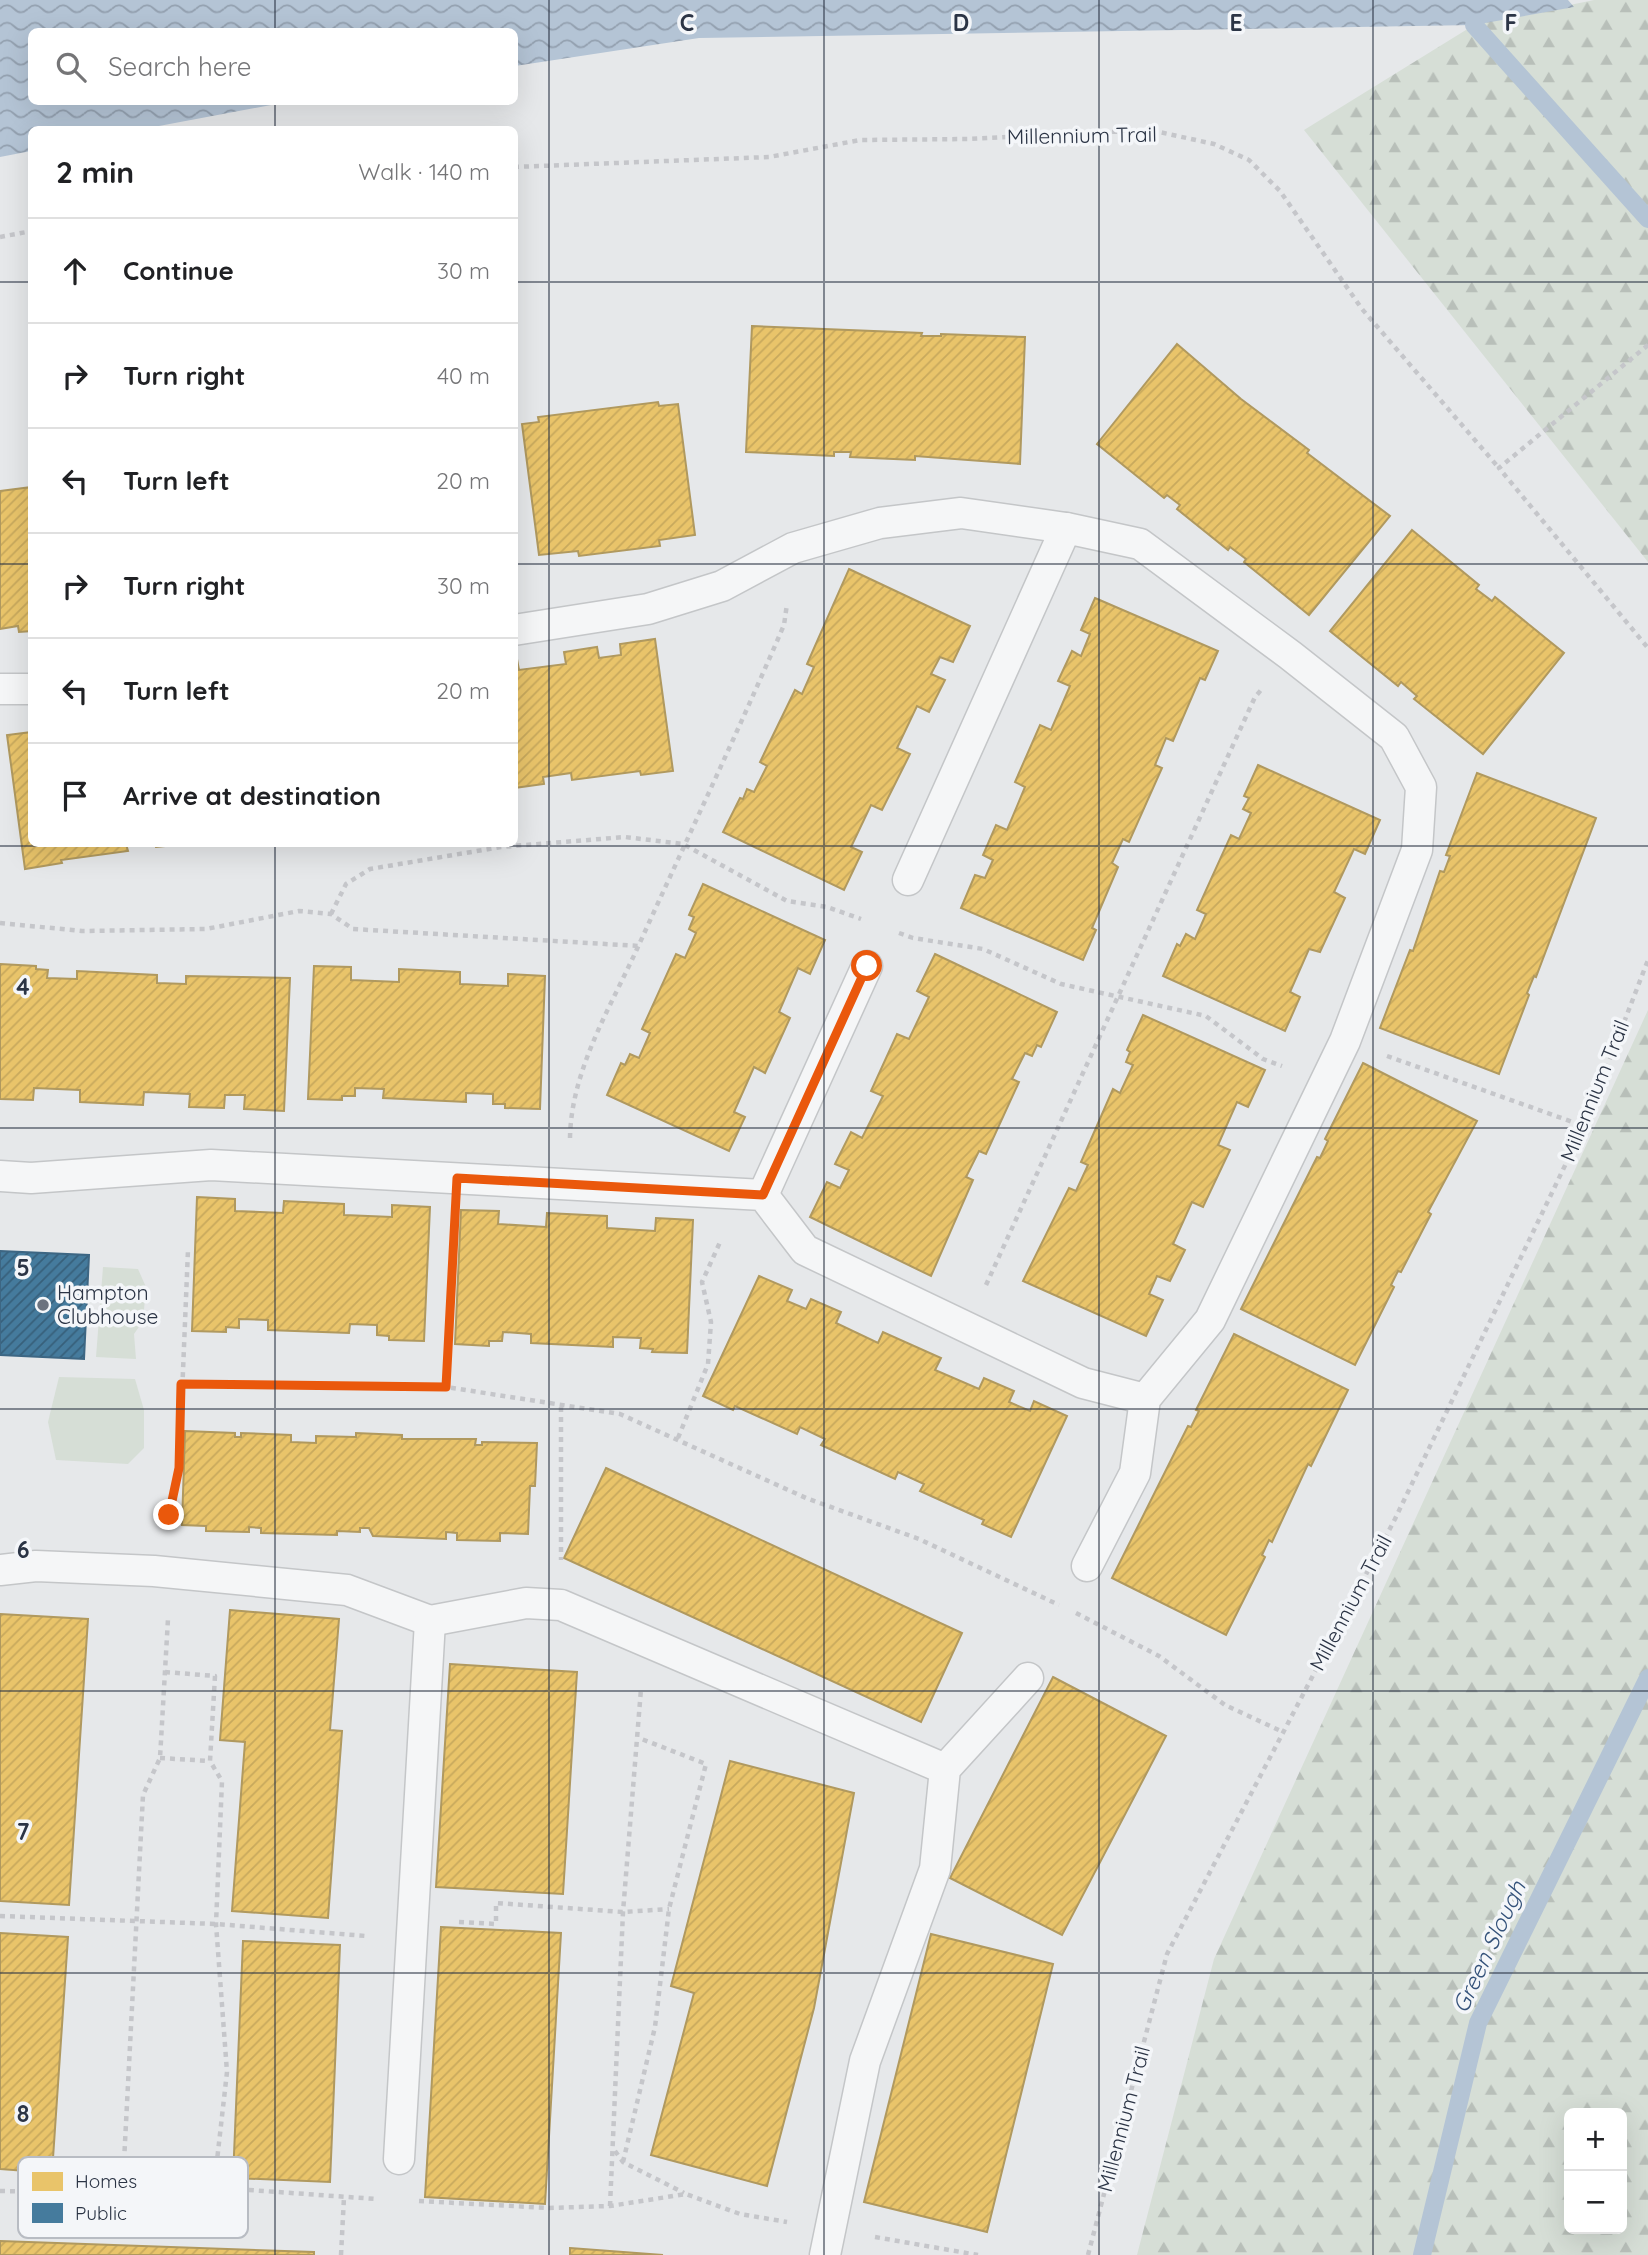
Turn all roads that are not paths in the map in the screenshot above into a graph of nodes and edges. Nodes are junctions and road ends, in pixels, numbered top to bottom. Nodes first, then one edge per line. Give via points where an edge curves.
1 (1066, 528) junction
2 (518, 629) edge
3 (0, 689) edge
4 (28, 689) edge
5 (908, 880) dead end
6 (867, 966) dead end
7 (0, 1176) edge
8 (752, 1194) junction
9 (1145, 1399) junction
10 (1087, 1566) dead end
11 (0, 1570) edge
12 (430, 1621) junction
13 (1028, 1678) dead end
14 (945, 1769) junction
15 (398, 2159) dead end
16 (828, 2243) edge

1 - 2 lane via 961,513 880,523 793,548 722,586 648,609
1 - 5 lane
1 - 9 lane via 1140,544 1394,737 1421,787 1418,850 1345,1041 1210,1320
3 - 4 lane
6 - 8 lane
7 - 8 lane via 31,1178 211,1165
8 - 9 lane via 806,1250 1083,1382
9 - 10 lane via 1135,1473
11 - 12 lane via 36,1566 167,1572 347,1590
12 - 14 lane via 526,1604 561,1605
12 - 15 lane
13 - 14 lane
14 - 16 lane via 934,1869 865,2061

